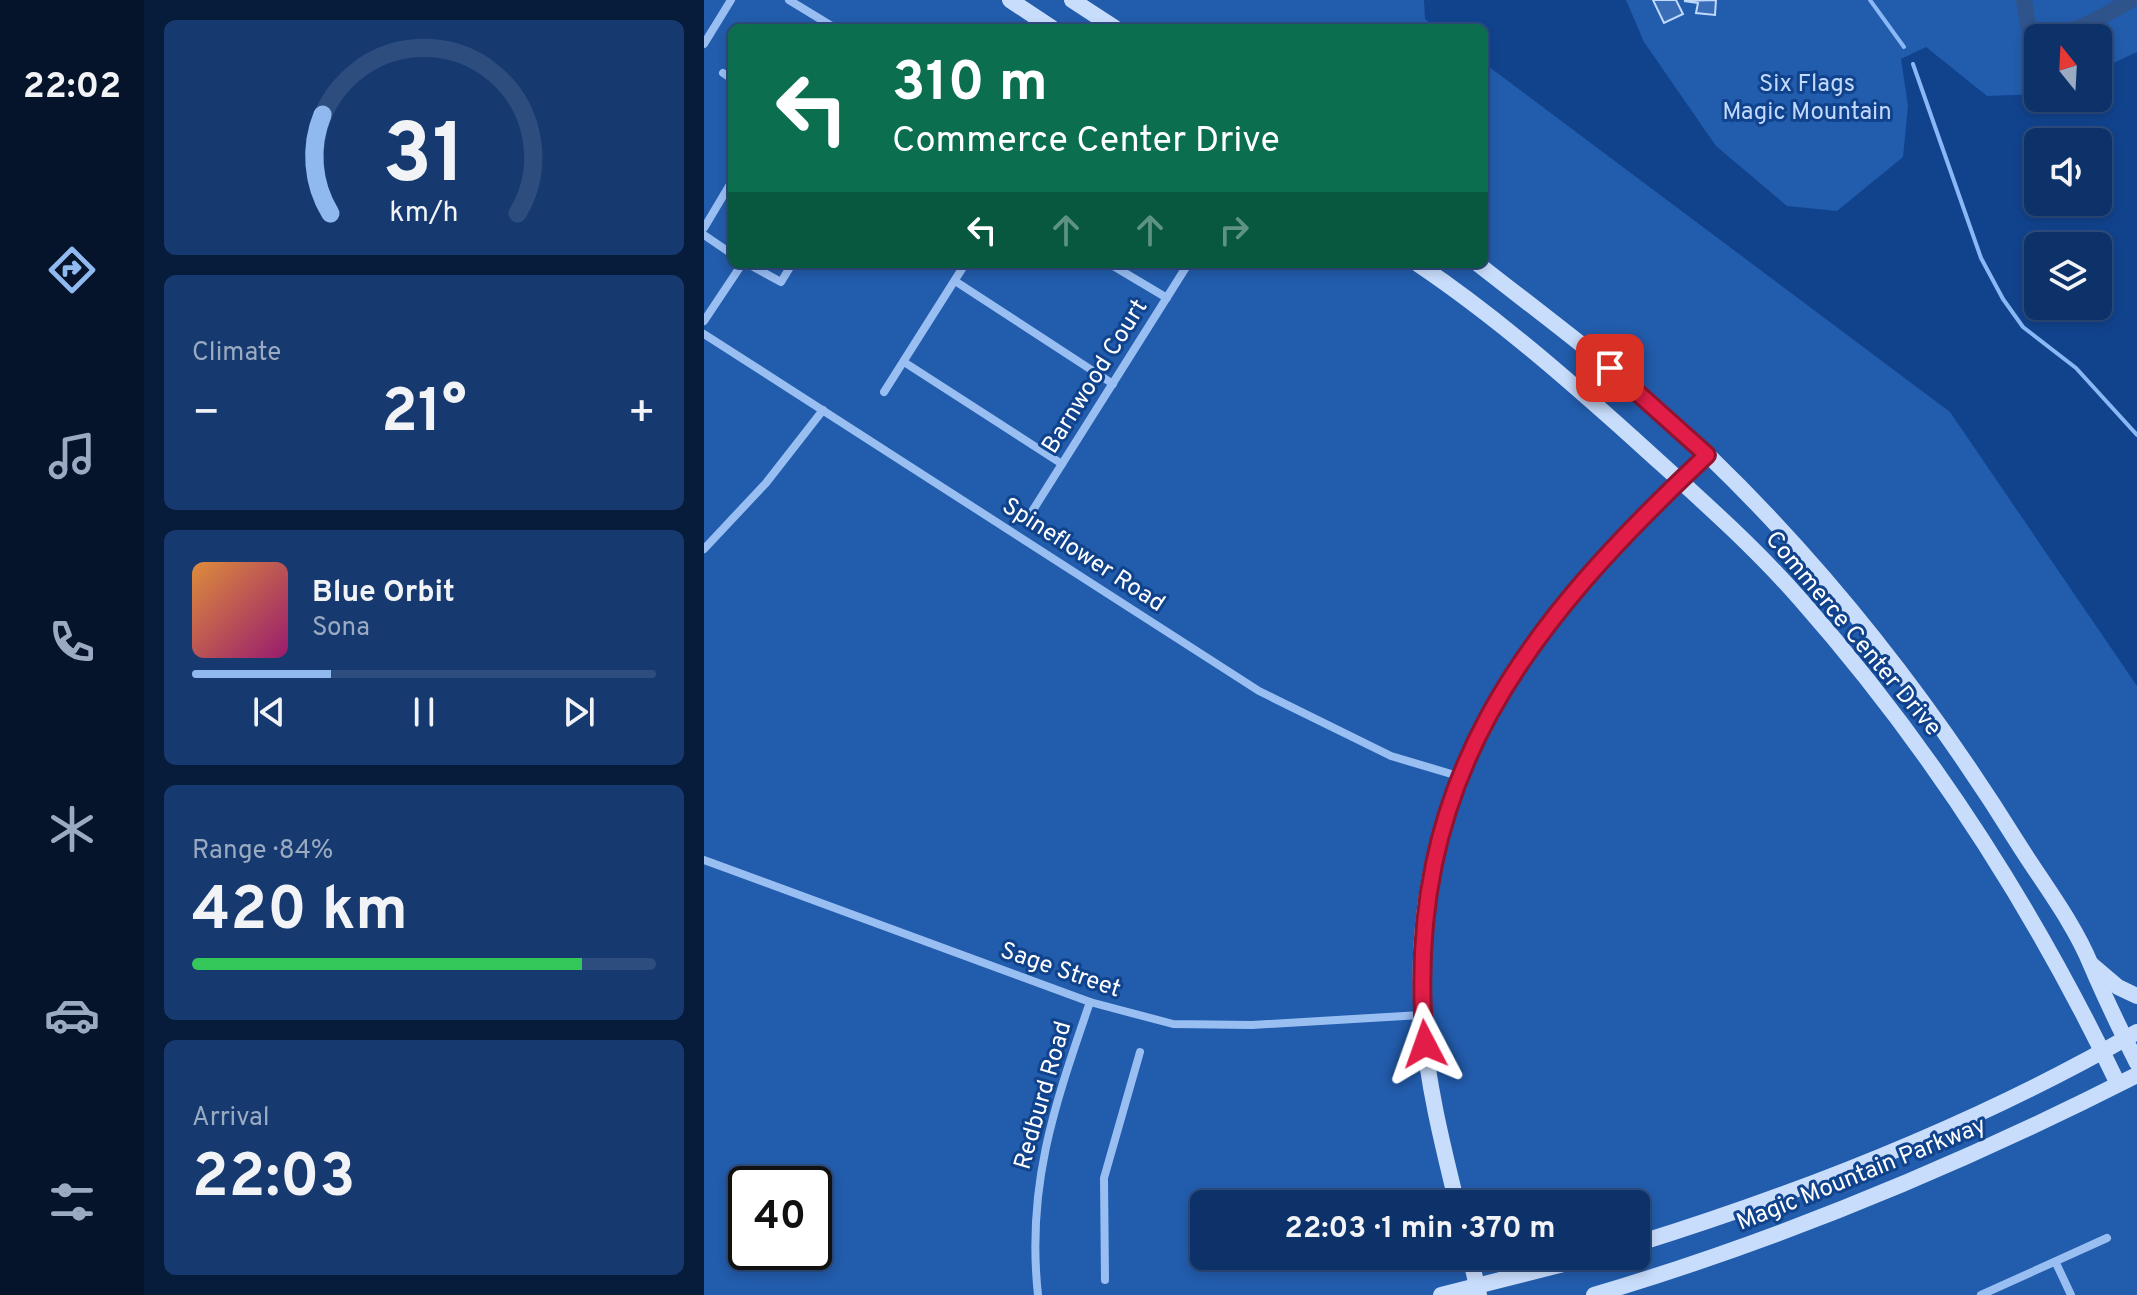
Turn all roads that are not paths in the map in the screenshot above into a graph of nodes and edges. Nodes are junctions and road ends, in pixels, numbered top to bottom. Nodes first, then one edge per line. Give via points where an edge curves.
1 (731, 0) edge
2 (789, 0) edge
3 (1010, 0) edge
4 (1072, 0) edge
5 (828, 24) edge
6 (1046, 24) edge
7 (1109, 24) edge
8 (704, 44) edge
9 (723, 73) dead end
10 (728, 76) edge
11 (728, 188) edge
12 (704, 228) edge
13 (704, 235) edge
14 (728, 251) edge
15 (739, 268) edge
16 (755, 268) edge
17 (790, 268) edge
18 (963, 268) edge
19 (1117, 268) edge
20 (1186, 268) edge
21 (1424, 268) edge
22 (1483, 268) edge
23 (955, 281) junction
24 (1167, 298) junction
25 (704, 321) edge
26 (704, 334) edge
27 (904, 362) junction
28 (1113, 384) junction
29 (884, 392) dead end
30 (823, 410) junction
31 (1707, 455) junction
32 (1062, 464) junction
33 (1680, 480) junction
34 (1033, 510) dead end
35 (704, 549) edge
36 (1458, 776) junction
37 (704, 860) edge
38 (2091, 964) junction
39 (2137, 996) edge
40 (1090, 1002) junction
41 (1422, 1015) junction
42 (2131, 1036) edge
43 (1140, 1052) dead end
44 (2102, 1052) junction
45 (2137, 1063) edge
46 (2137, 1075) edge
47 (2118, 1084) junction
48 (1454, 1190) edge
49 (2107, 1238) dead end
50 (1650, 1239) edge
51 (2056, 1263) junction
52 (1473, 1270) edge
53 (1548, 1270) edge
54 (1105, 1280) dead end
55 (1478, 1291) edge
56 (1038, 1295) edge
57 (1441, 1295) edge
58 (1594, 1295) edge
59 (1981, 1295) edge
60 (2071, 1295) edge

1 - 8 street
2 - 5 street
3 - 6 main road
4 - 7 main road
9 - 10 street
11 - 12 street
13 - 14 street
15 - 25 street
16 - 17 street via 781,282
18 - 23 street
19 - 24 street
20 - 24 street, Barnwood Court
21 - 33 main road, Commerce Center Drive via 1504,326
22 - 31 main road, Commerce Center Drive via 1610,368
23 - 27 street
23 - 28 street
24 - 28 street, Barnwood Court
26 - 30 street, Spineflower Road
27 - 29 street
27 - 32 street
28 - 32 street, Barnwood Court
30 - 35 street via 766,483
30 - 36 street, Spineflower Road via 1259,691 1391,756
31 - 33 main road
31 - 38 main road, Commerce Center Drive via 1813,564 1881,646 2007,825
32 - 34 street, Barnwood Court
33 - 36 main road via 1533,642 1493,704
33 - 44 main road, Commerce Center Drive via 1798,597 1922,750 1996,860
36 - 41 main road via 1430,889
37 - 40 street, Sage Street
38 - 39 main road
38 - 42 main road, Commerce Center Drive
40 - 41 street, Sage Street via 1173,1024 1205,1026
40 - 56 street, Redburd Road via 1054,1106 1039,1173 1034,1226
41 - 48 main road via 1429,1076
42 - 44 main road, Magic Mountain Parkway
42 - 45 main road, Commerce Center Drive
43 - 54 street via 1104,1178
44 - 47 main road, Commerce Center Drive
44 - 50 main road, Magic Mountain Parkway via 1899,1149
46 - 47 main road, Magic Mountain Parkway
47 - 58 main road, Magic Mountain Parkway via 1994,1145 1818,1220
49 - 51 street
51 - 59 street
51 - 60 street
52 - 55 main road
53 - 55 main road
55 - 57 main road

